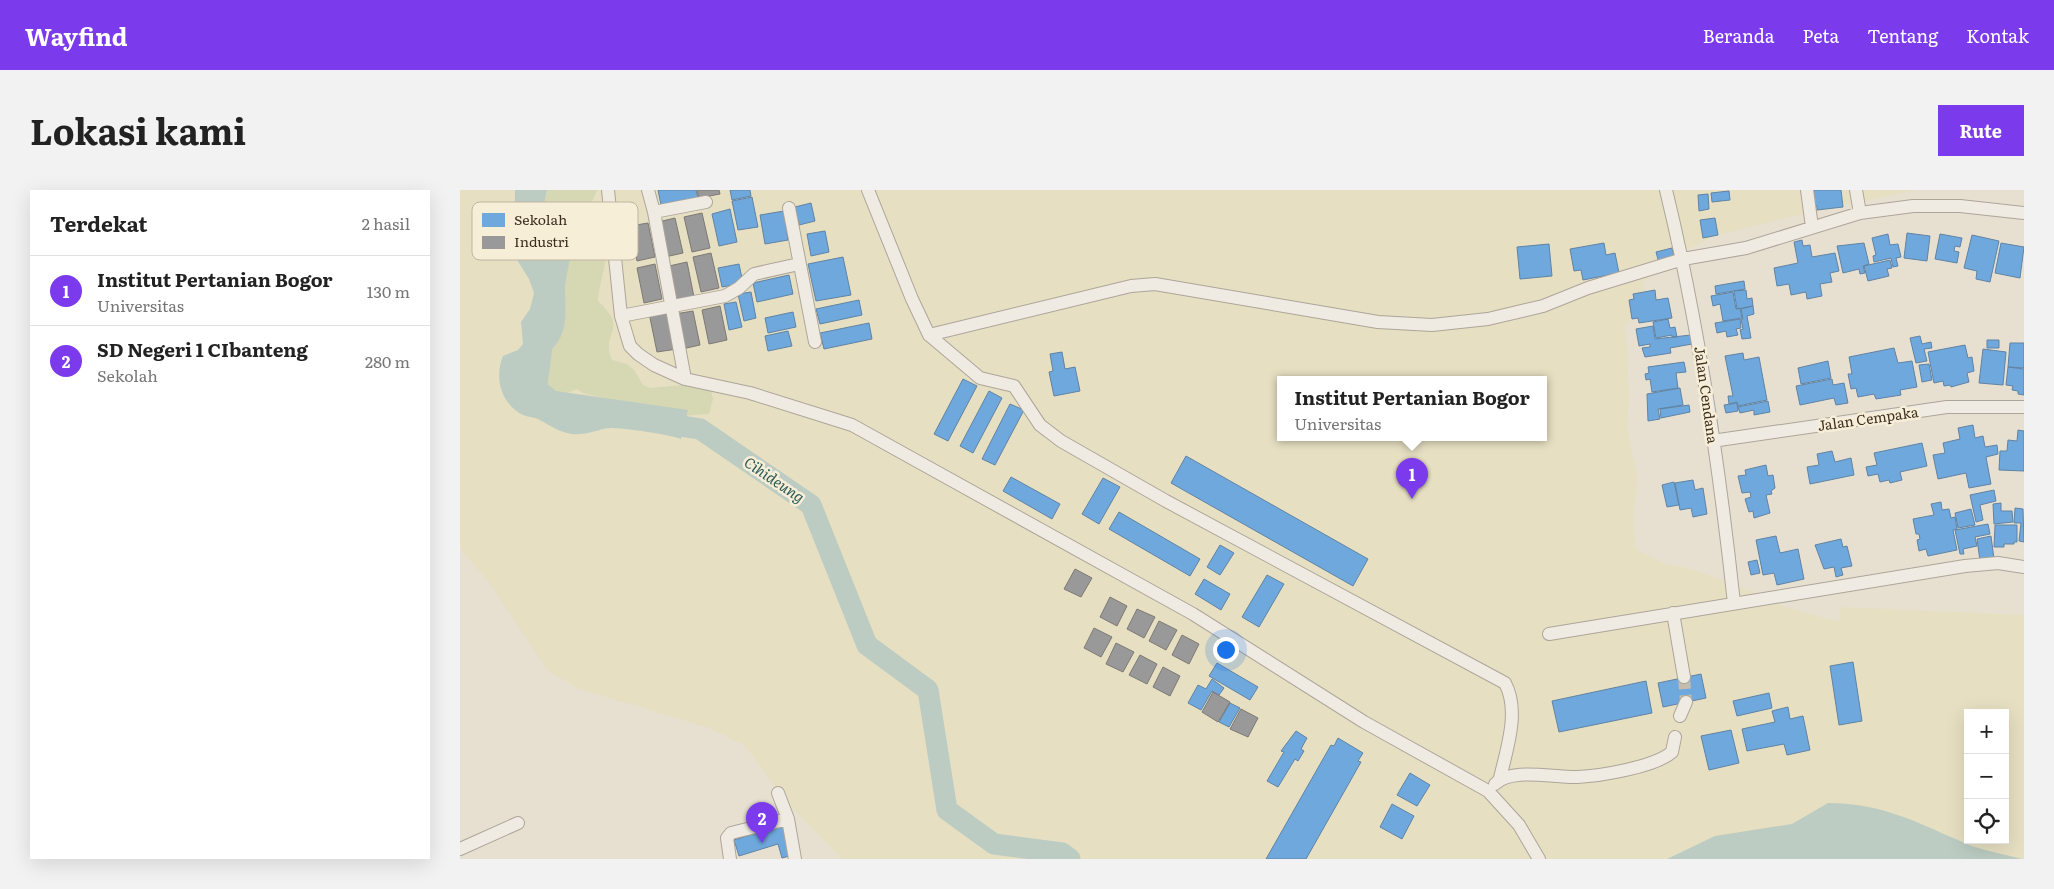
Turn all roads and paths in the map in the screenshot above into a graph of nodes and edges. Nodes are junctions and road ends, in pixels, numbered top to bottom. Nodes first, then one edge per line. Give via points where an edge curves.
1 (648, 190) edge
2 (868, 190) edge
3 (1666, 190) edge
4 (1807, 190) edge
5 (1856, 190) edge
6 (706, 202) dead end
7 (789, 208) dead end
8 (654, 212) junction
9 (1860, 213) junction
10 (2024, 213) edge
11 (1812, 227) junction
12 (1683, 259) junction
13 (616, 260) edge
14 (799, 264) junction
15 (671, 306) junction
16 (621, 316) junction
17 (929, 334) junction
18 (815, 342) dead end
19 (685, 379) junction
20 (2024, 407) edge
21 (1712, 441) junction
22 (2024, 567) edge
23 (1734, 603) junction
24 (1673, 613) junction
25 (1549, 634) dead end
26 (1684, 677) tunnel mouth
27 (1686, 702) tunnel mouth
28 (1680, 716) dead end
29 (1676, 737) dead end
30 (1500, 778) junction
31 (1488, 791) junction
32 (778, 793) dead end
33 (788, 819) junction
34 (518, 823) dead end
35 (460, 849) edge
36 (730, 859) edge
37 (795, 859) edge
38 (1539, 859) edge

1 - 8 street
2 - 17 street
3 - 12 street, Jalan Cendana
4 - 11 street
5 - 9 street
6 - 8 street
7 - 14 street
8 - 15 street
9 - 10 street via 1913,206 1960,206
9 - 11 street
11 - 12 street via 1746,248
12 - 17 street via 1588,288 1543,306 1488,319 1432,325 1378,322 1155,284 1131,286
12 - 21 street, Jalan Cendana
13 - 16 street
14 - 15 street via 754,274 726,296
14 - 18 street
15 - 16 street
15 - 19 street
16 - 19 street via 630,346 638,354
17 - 30 street via 980,378 1014,386 1040,425 1060,441 1505,683 1511,695 1512,710
19 - 31 street via 767,398 852,425 1193,614 1364,722
20 - 21 street, Jalan Cempaka via 1947,408
21 - 23 street, Jalan Cendana
22 - 23 street via 1998,563 1965,566
23 - 24 street
24 - 25 street
24 - 26 street
27 - 28 street
29 - 30 street via 1672,752 1667,756 1606,773 1577,777 1528,774
30 - 31 street
31 - 38 street via 1519,825
32 - 33 street
33 - 36 street via 731,833 727,838
33 - 37 street
34 - 35 street

